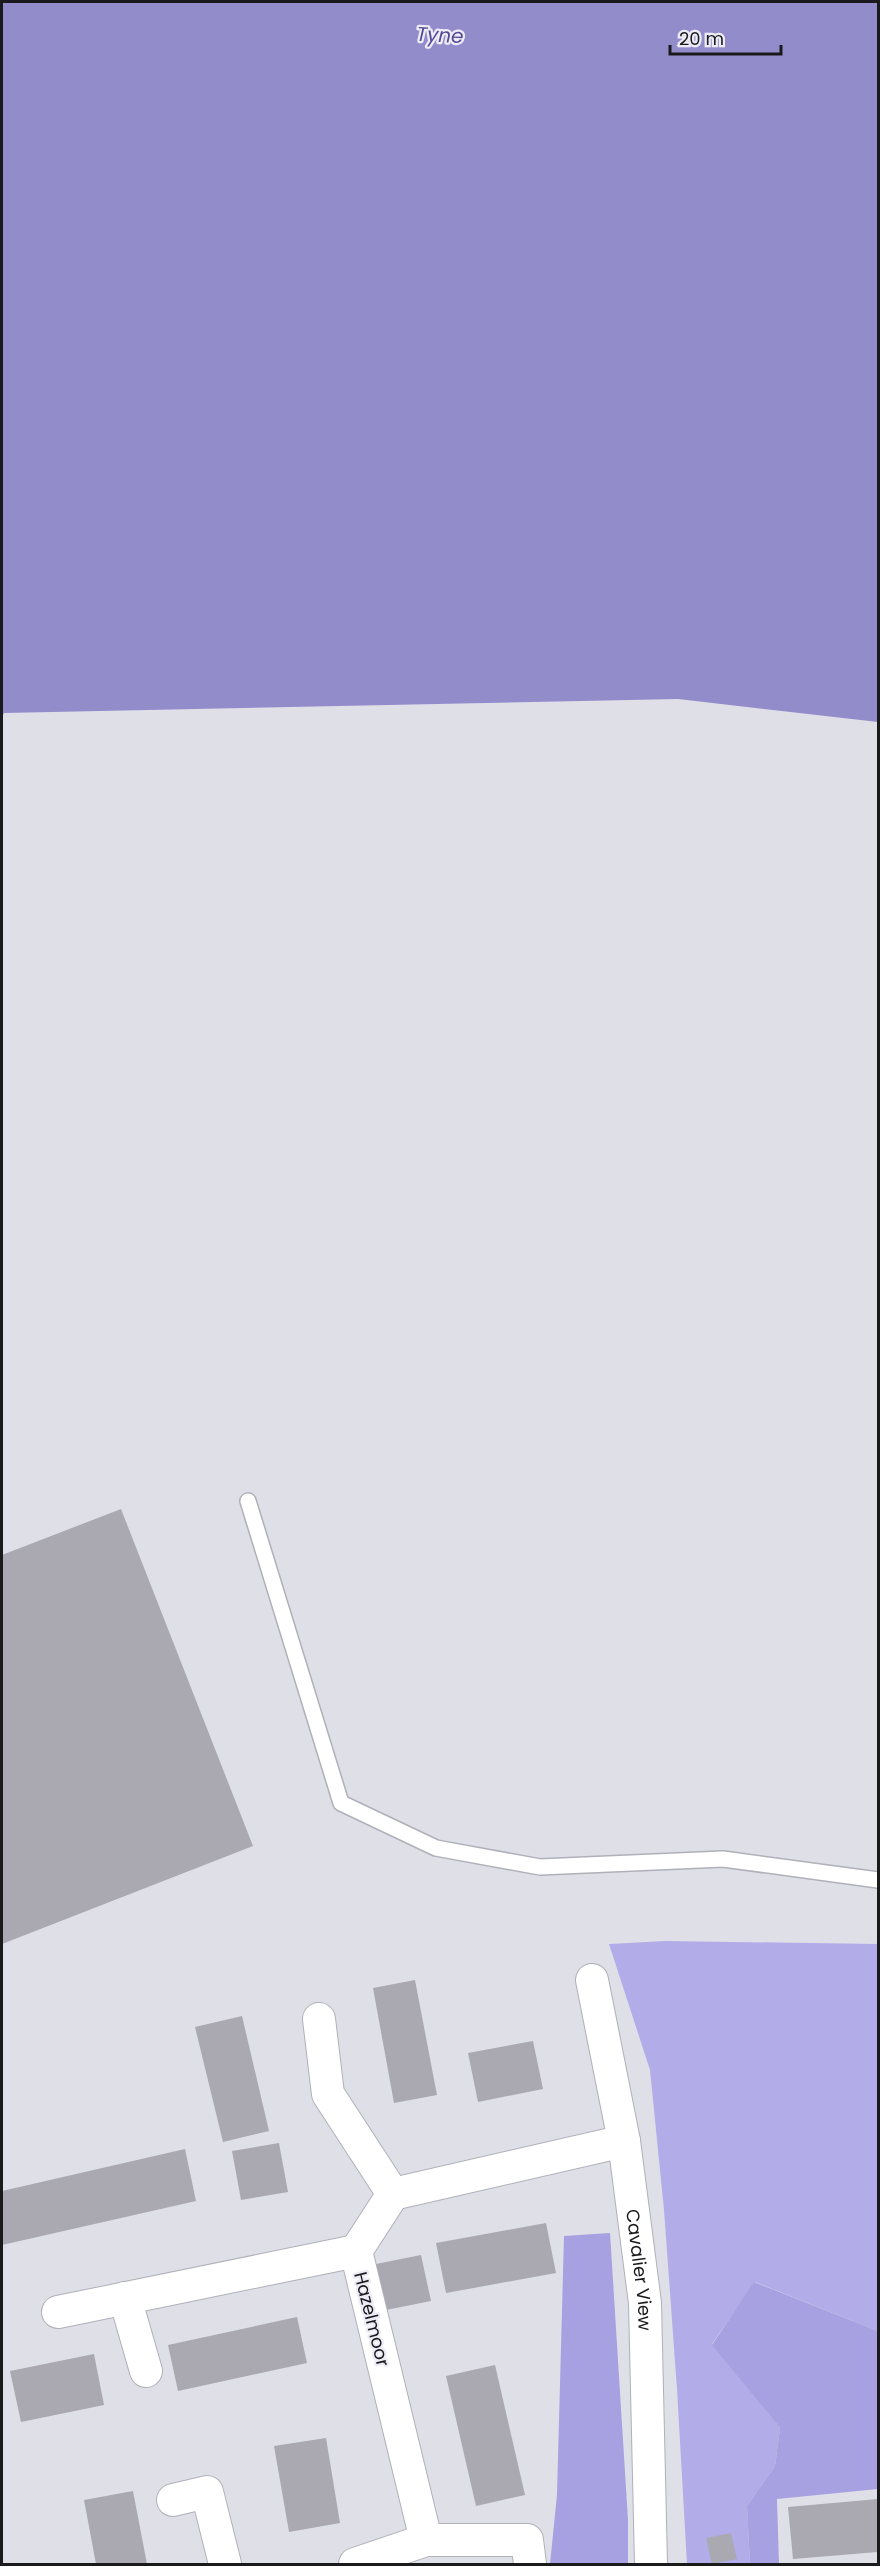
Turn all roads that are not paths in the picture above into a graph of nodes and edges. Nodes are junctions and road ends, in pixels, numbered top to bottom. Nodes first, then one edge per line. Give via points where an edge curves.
1 (248, 1501) dead end
2 (879, 1880) edge
3 (592, 1980) dead end
4 (319, 2019) dead end
5 (624, 2141) junction
6 (393, 2194) junction
7 (356, 2252) junction
8 (125, 2298) junction
9 (58, 2312) dead end
10 (146, 2371) dead end
11 (173, 2500) dead end
12 (426, 2540) junction
13 (225, 2565) edge
14 (355, 2565) edge
15 (530, 2565) edge
16 (651, 2565) edge

1 - 2 lane via 341,1803 436,1848 540,1867 723,1859
3 - 5 street, Cavalier View
4 - 6 street via 328,2094
5 - 6 street
5 - 16 street, Cavalier View via 645,2303
6 - 7 street, Hazelmoor
7 - 8 street
7 - 12 street, Hazelmoor
8 - 9 street
8 - 10 street
11 - 13 street via 207,2492
12 - 14 street
12 - 15 street via 527,2540

